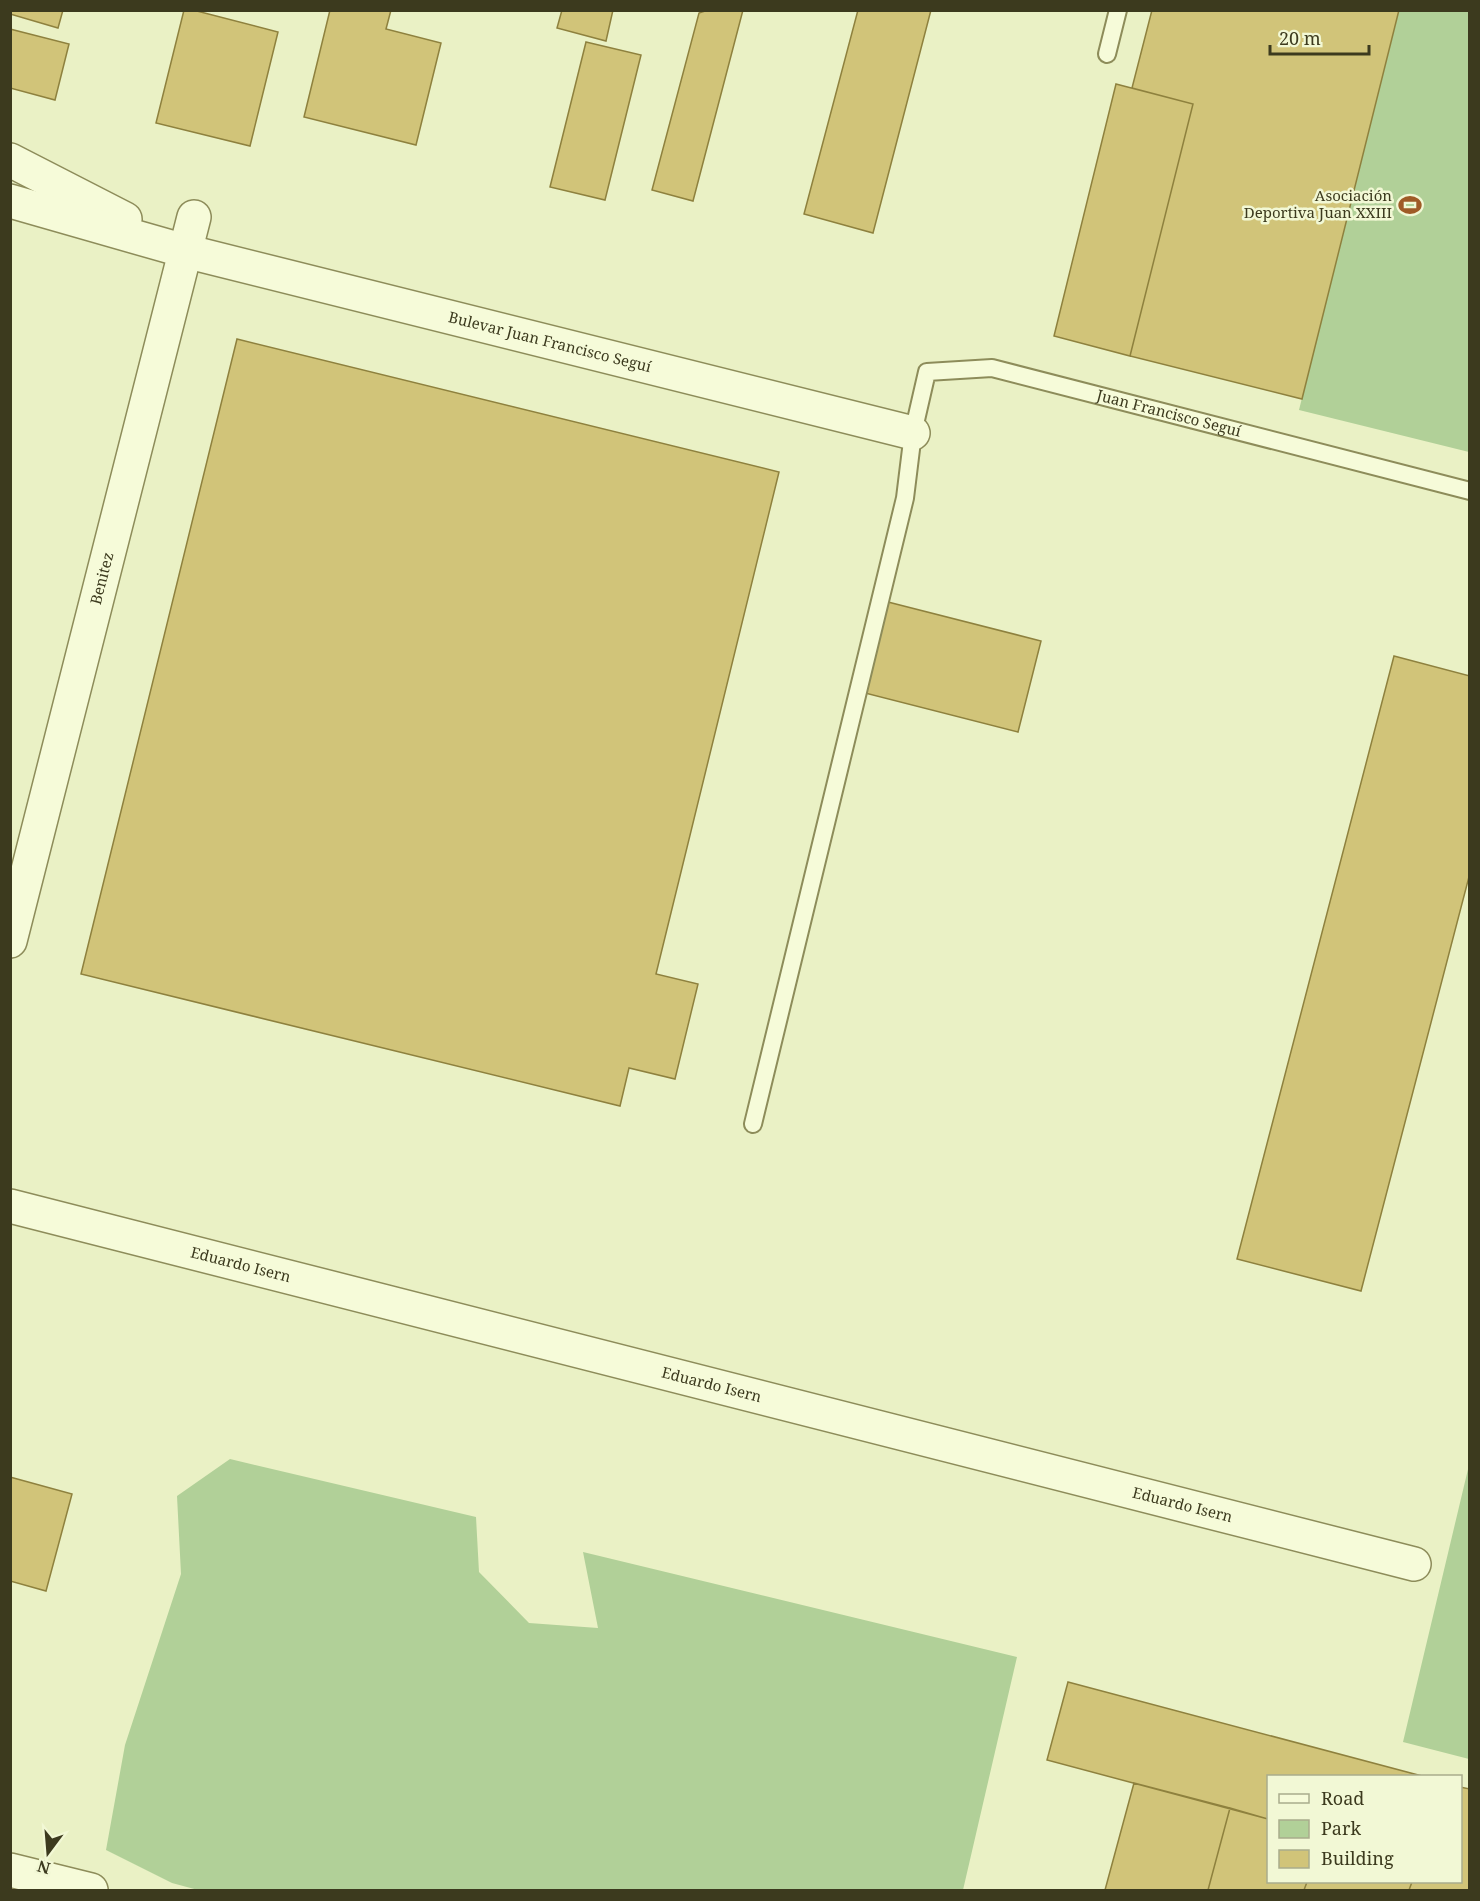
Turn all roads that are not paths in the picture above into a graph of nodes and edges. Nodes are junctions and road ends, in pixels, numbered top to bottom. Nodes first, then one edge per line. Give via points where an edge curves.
1 (1118, 10) edge
2 (1107, 54) dead end
3 (10, 160) edge
4 (10, 201) edge
5 (194, 217) dead end
6 (185, 251) junction
7 (913, 433) junction
8 (1470, 491) edge
9 (23, 838) edge
10 (10, 941) edge
11 (753, 1124) dead end
12 (10, 1206) edge
13 (1414, 1564) dead end
14 (10, 1870) edge
15 (91, 1890) edge

1 - 2 lane
3 - 6 street, Bulevar Juan Francisco Seguí
4 - 6 street, Bulevar Juan Francisco Seguí
5 - 6 street, Benitez
6 - 7 street, Bulevar Juan Francisco Seguí
6 - 9 street, Benitez
7 - 8 lane, Juan Francisco Seguí via 927,372 992,368
7 - 11 lane via 905,498
9 - 10 street, Benitez
12 - 13 street, Eduardo Isern
14 - 15 street

